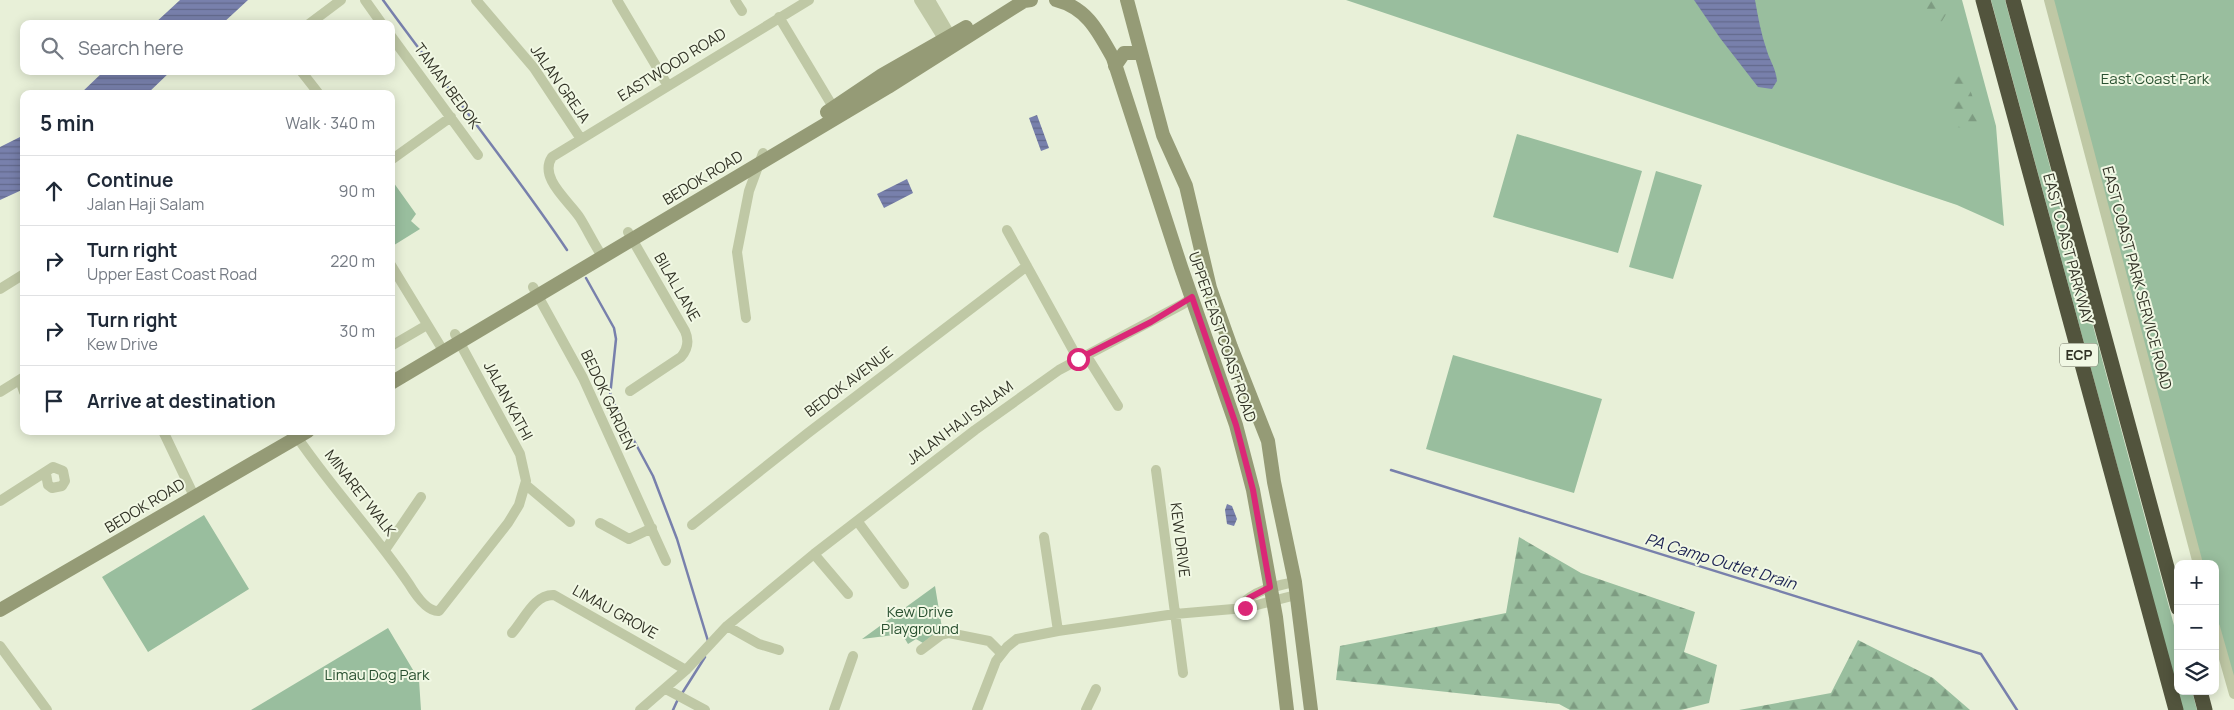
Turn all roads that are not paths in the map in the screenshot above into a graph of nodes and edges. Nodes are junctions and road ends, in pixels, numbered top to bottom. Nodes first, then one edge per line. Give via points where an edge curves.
1 (341, 0) edge
2 (365, 0) edge
3 (476, 0) edge
4 (617, 0) edge
5 (735, 0) edge
6 (808, 0) edge
7 (919, 0) edge
8 (930, 0) edge
9 (1012, 0) edge
10 (1031, 0) edge
11 (1127, 0) edge
12 (1983, 0) edge
13 (2013, 0) edge
14 (2049, 0) edge
15 (1059, 1) edge
16 (742, 11) dead end
17 (779, 17) junction
18 (314, 20) edge
19 (379, 20) edge
20 (395, 41) edge
21 (950, 42) junction
22 (1140, 53) junction
23 (1115, 66) junction
24 (304, 75) edge
25 (668, 86) junction
26 (316, 90) edge
27 (836, 111) junction
28 (451, 117) junction
29 (581, 139) junction
30 (478, 155) dead end
31 (395, 157) edge
32 (761, 158) junction
33 (1007, 230) dead end
34 (630, 236) junction
35 (600, 253) junction
36 (1027, 266) junction
37 (395, 272) edge
38 (20, 277) edge
39 (0, 290) edge
40 (535, 291) junction
41 (1192, 297) junction
42 (746, 318) dead end
43 (427, 325) junction
44 (457, 338) junction
45 (395, 344) edge
46 (441, 348) junction
47 (1082, 357) junction
48 (395, 370) edge
49 (20, 380) edge
50 (395, 380) edge
51 (630, 391) dead end
52 (0, 392) edge
53 (1118, 406) dead end
54 (166, 435) edge
55 (293, 435) edge
56 (299, 435) edge
57 (1156, 470) dead end
58 (46, 474) dead end
59 (526, 486) junction
60 (192, 492) junction
61 (421, 497) dead end
62 (0, 500) edge
63 (570, 522) dead end
64 (858, 522) junction
65 (600, 523) dead end
66 (692, 525) dead end
67 (652, 528) junction
68 (1044, 537) dead end
69 (385, 550) junction
70 (814, 554) junction
71 (2197, 560) edge
72 (666, 561) dead end
73 (904, 584) dead end
74 (1270, 587) junction
75 (1296, 589) junction
76 (848, 594) dead end
77 (0, 600) edge
78 (1272, 602) junction
79 (2177, 605) edge
80 (1239, 606) junction
81 (0, 610) edge
82 (1175, 614) junction
83 (727, 626) junction
84 (1058, 631) junction
85 (512, 632) dead end
86 (2219, 642) edge
87 (0, 646) edge
88 (779, 650) dead end
89 (921, 650) dead end
90 (1001, 653) junction
91 (853, 656) dead end
92 (686, 670) junction
93 (1183, 673) dead end
94 (666, 689) junction
95 (1096, 689) dead end
96 (2234, 694) edge
97 (2201, 695) edge
98 (47, 710) edge
99 (640, 710) edge
100 (705, 710) edge
101 (834, 710) edge
102 (976, 710) edge
103 (1086, 710) edge
104 (1287, 710) edge
105 (1311, 710) edge
106 (2176, 710) edge
107 (2205, 710) edge

1 - 18 street
2 - 19 street
3 - 29 street, JALAN GREJA via 534,68
4 - 25 street
5 - 16 street
6 - 17 street, EASTWOOD ROAD
7 - 21 street
8 - 21 street
9 - 21 main road, BEDOK ROAD
10 - 21 main road, BEDOK ROAD
11 - 22 main road, UPPER EAST COAST ROAD
12 - 106 highway, EAST COAST PARKWAY / ECP
13 - 79 highway, EAST COAST PARKWAY / ECP
14 - 71 street, EAST COAST PARK SERVICE ROAD
15 - 23 main road, UPPER EAST COAST ROAD via 1086,15
17 - 25 street, EASTWOOD ROAD
17 - 27 street
20 - 28 street, TAMAN BEDOK
21 - 27 main road, BEDOK ROAD
22 - 23 main road via 1124,53
22 - 75 main road, UPPER EAST COAST ROAD via 1162,135 1186,186 1210,288 1268,441
23 - 41 main road, UPPER EAST COAST ROAD
24 - 26 street
25 - 29 street, EASTWOOD ROAD
27 - 32 main road, BEDOK ROAD
28 - 30 street, TAMAN BEDOK
28 - 31 street
29 - 35 street, JALAN GREJA via 554,155 548,169 554,184 579,216
32 - 34 main road, BEDOK ROAD
32 - 42 street via 749,191 737,252
33 - 36 street
34 - 35 main road, BEDOK ROAD
34 - 51 street, BILAL LANE via 688,340 681,357
35 - 40 main road, BEDOK ROAD
36 - 47 street
36 - 66 street, BEDOK AVENUE
37 - 43 street
38 - 39 street
40 - 44 main road, BEDOK ROAD
40 - 67 street, BEDOK GARDEN via 583,378
41 - 47 street, JALAN HAJI SALAM
41 - 74 main road, UPPER EAST COAST ROAD via 1236,425 1253,490
43 - 45 street
43 - 46 street
44 - 46 main road, BEDOK ROAD
44 - 59 street, JALAN KATHI via 520,454
46 - 48 main road, BEDOK ROAD
46 - 50 main road, BEDOK ROAD
47 - 53 street
47 - 64 street, JALAN HAJI SALAM via 982,425
49 - 52 street
54 - 60 street
55 - 60 main road, BEDOK ROAD
56 - 69 street, MINARET WALK
57 - 82 street, KEW DRIVE
58 - 62 street
59 - 63 street
59 - 69 street, MINARET WALK via 508,523 439,611 431,610 422,602
60 - 77 main road, BEDOK ROAD
60 - 81 main road, BEDOK ROAD
61 - 69 street, MINARET WALK
64 - 70 street, JALAN HAJI SALAM
64 - 73 street
65 - 67 street via 628,539
67 - 72 street, BEDOK GARDEN
68 - 84 street
70 - 76 street
70 - 83 street, JALAN HAJI SALAM
74 - 75 street
74 - 78 main road, UPPER EAST COAST ROAD
74 - 80 street
75 - 78 street
75 - 105 main road, UPPER EAST COAST ROAD
78 - 80 street via 1245,608
78 - 104 main road, UPPER EAST COAST ROAD via 1279,634
80 - 82 street
82 - 84 street
82 - 93 street, KEW DRIVE
83 - 88 street via 759,644
83 - 92 street, JALAN HAJI SALAM
84 - 90 street via 1017,639
85 - 92 street, LIMAU GROVE via 542,596 554,595
86 - 96 street
87 - 98 street
89 - 90 street via 940,635 949,633 989,641
90 - 102 street
91 - 101 street
92 - 94 street, JALAN HAJI SALAM
94 - 99 street, JALAN HAJI SALAM
94 - 100 street
95 - 103 street
97 - 107 highway

